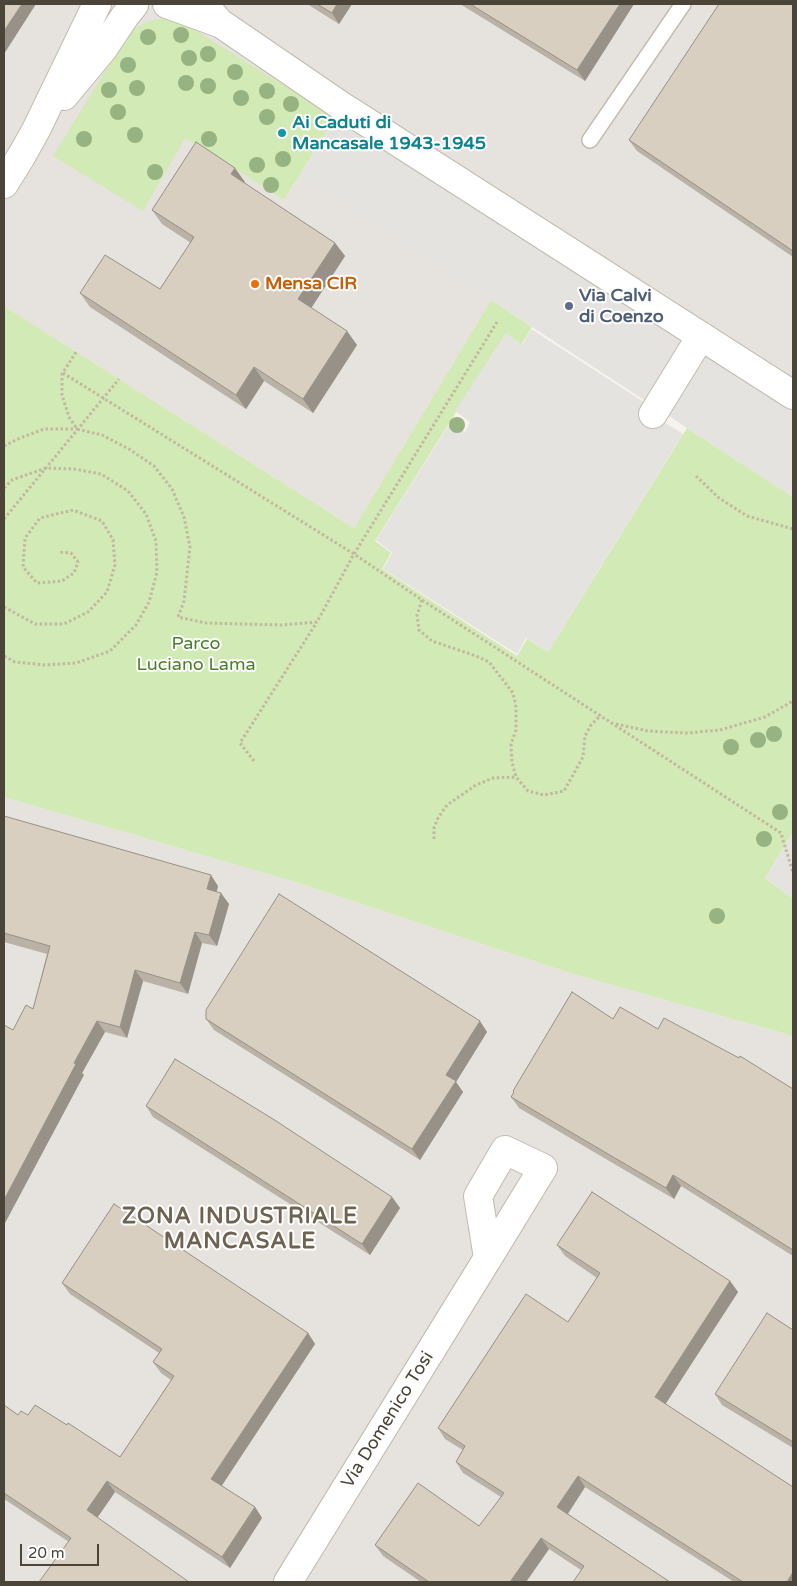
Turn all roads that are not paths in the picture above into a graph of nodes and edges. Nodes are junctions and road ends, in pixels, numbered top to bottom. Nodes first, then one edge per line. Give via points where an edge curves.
1 (97, 4) edge
2 (135, 4) edge
3 (167, 4) edge
4 (683, 4) edge
5 (211, 13) edge
6 (36, 130) junction
7 (590, 140) dead end
8 (4, 184) edge
9 (701, 336) junction
10 (793, 395) edge
11 (653, 414) dead end
12 (488, 1258) dead end
13 (288, 1582) edge

1 - 6 street
2 - 6 street via 103,49
3 - 5 street
4 - 7 lane
5 - 9 street via 340,105
6 - 8 street
9 - 10 street
9 - 11 street
12 - 13 street, Via Domenico Tosi

